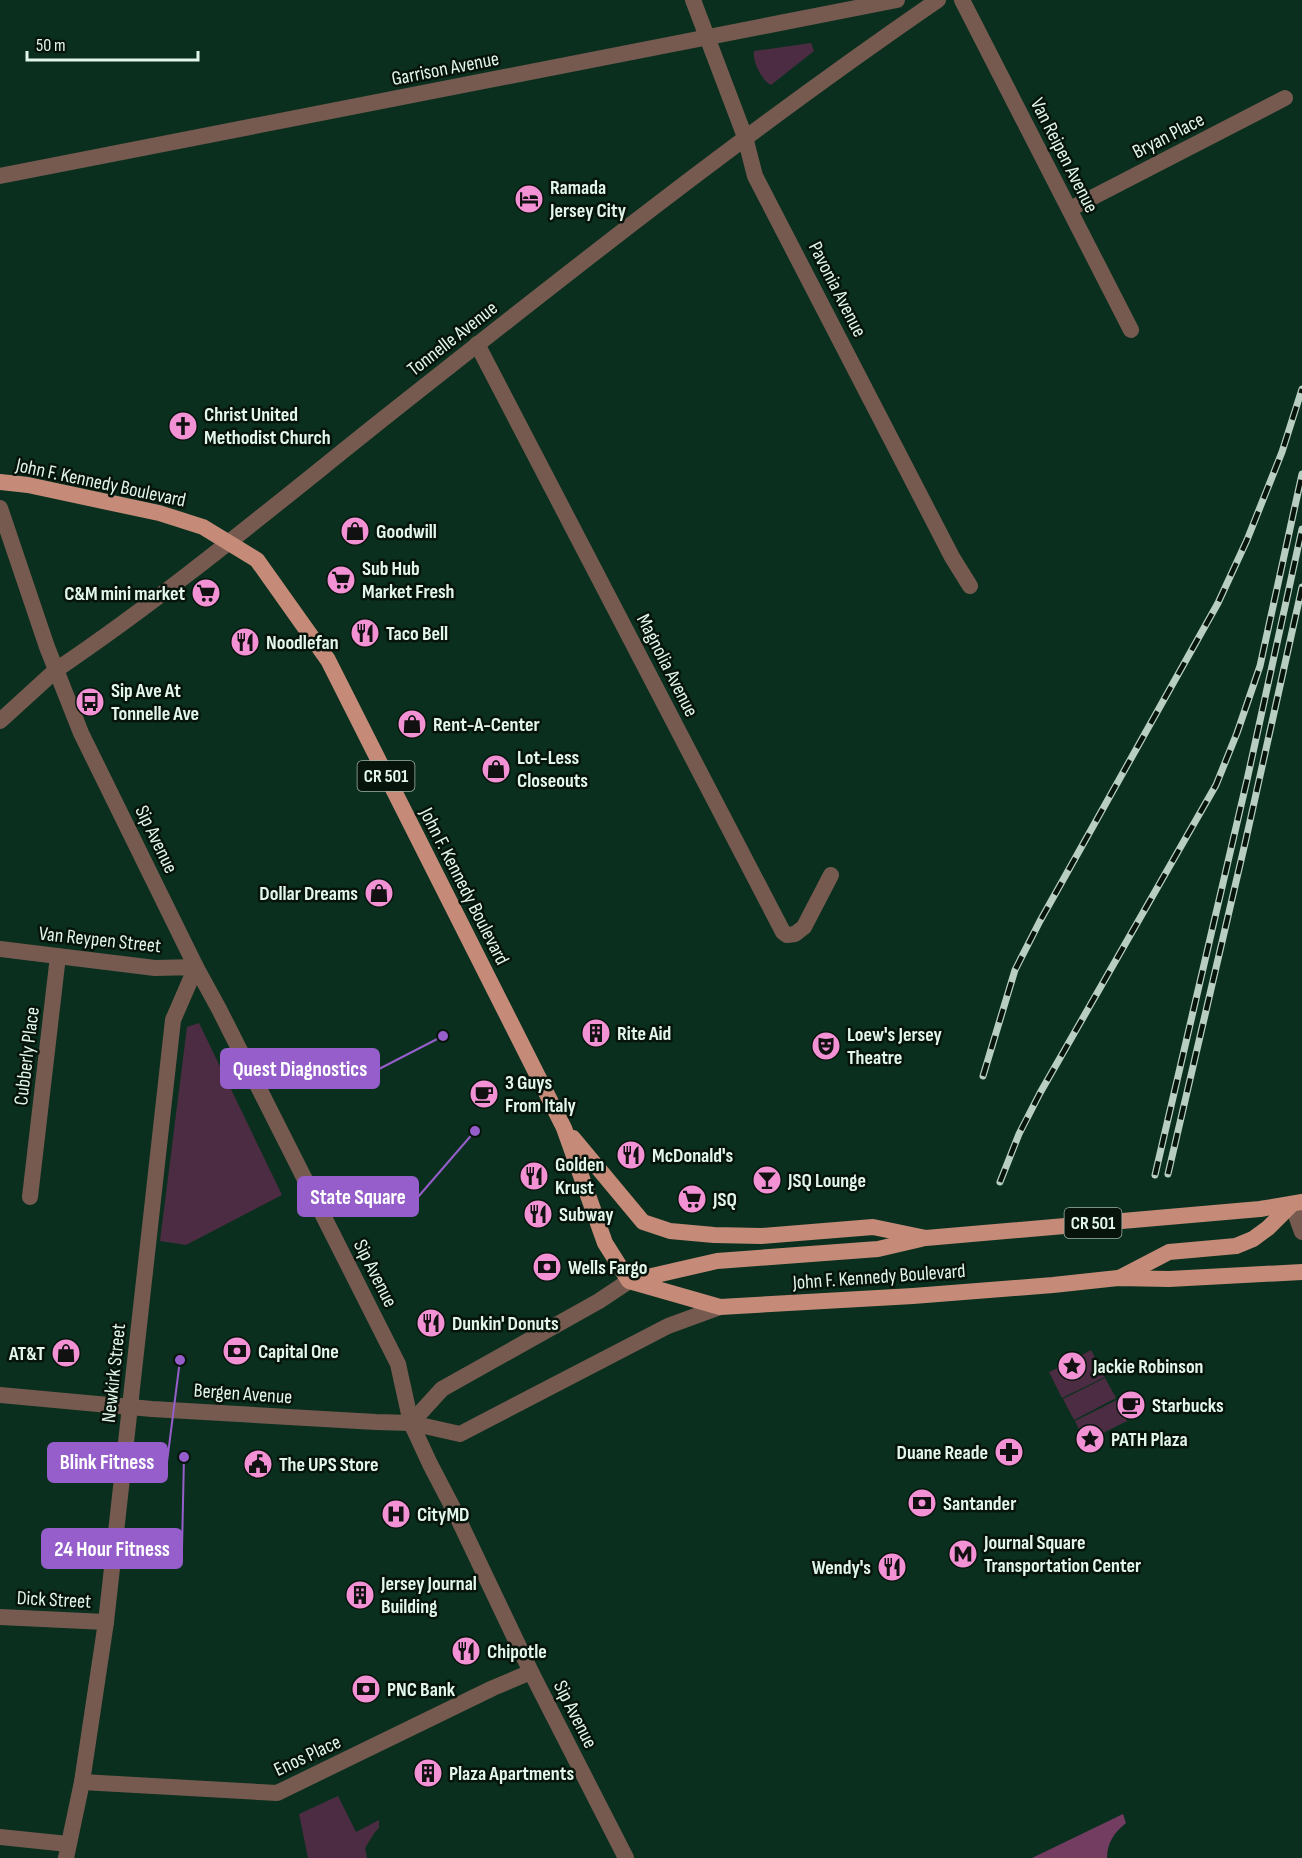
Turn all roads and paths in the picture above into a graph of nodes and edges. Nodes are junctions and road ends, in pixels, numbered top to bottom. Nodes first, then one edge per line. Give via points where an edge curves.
1 (693, 0) edge
2 (897, 0) edge
3 (938, 0) edge
4 (962, 0) edge
5 (707, 38) junction
6 (1285, 98) dead end
7 (745, 137) junction
8 (0, 176) edge
9 (1070, 209) junction
10 (1131, 330) dead end
11 (477, 344) junction
12 (0, 482) edge
13 (0, 508) edge
14 (230, 543) junction
15 (970, 586) dead end
16 (56, 670) junction
17 (0, 721) edge
18 (831, 875) dead end
19 (0, 949) edge
20 (58, 956) junction
21 (196, 967) junction
22 (564, 1128) junction
23 (30, 1197) dead end
24 (1297, 1203) edge
25 (1302, 1232) edge
26 (926, 1238) junction
27 (1302, 1272) edge
28 (1118, 1278) junction
29 (629, 1281) junction
30 (720, 1307) junction
31 (0, 1395) edge
32 (131, 1407) junction
33 (411, 1423) junction
34 (0, 1617) edge
35 (106, 1622) junction
36 (531, 1672) junction
37 (82, 1782) junction
38 (0, 1837) edge
39 (67, 1851) edge
40 (626, 1858) edge

1 - 5 street, Pavonia Avenue
2 - 5 street, Garrison Avenue
3 - 7 street, Tonnelle Avenue
4 - 9 street, Van Reipen Avenue
5 - 7 street, Pavonia Avenue
5 - 8 street, Garrison Avenue
6 - 9 street, Bryan Place
7 - 11 street, Tonnelle Avenue
7 - 15 street, Pavonia Avenue via 755,176
9 - 10 street, Van Reipen Avenue
11 - 14 street, Tonnelle Avenue
11 - 18 street, Magnolia Avenue via 786,935 804,927
12 - 14 main road, John F. Kennedy Boulevard / CR 501 via 159,513 203,527
13 - 16 street, Sip Avenue
14 - 16 street, Tonnelle Avenue
14 - 22 main road, John F. Kennedy Boulevard / CR 501 via 257,560 328,660
16 - 17 street, Tonnelle Avenue
16 - 21 street, Sip Avenue via 81,733
19 - 20 street, Van Reypen Street
20 - 21 street, Van Reypen Street via 155,968
20 - 23 street, Cubberly Place
21 - 32 street, Newkirk Street via 173,1020
21 - 33 street, Sip Avenue via 398,1364
22 - 26 main road, John F. Kennedy Boulevard / CR 501 via 643,1222 661,1228 760,1236 873,1227
22 - 29 main road, John F. Kennedy Boulevard / CR 501 via 606,1243
24 - 25 street
24 - 26 main road, John F. Kennedy Boulevard / CR 501
24 - 28 main road via 1253,1239 1236,1246 1169,1252
26 - 29 main road via 878,1249 717,1261
27 - 28 main road, John F. Kennedy Boulevard
28 - 30 main road, John F. Kennedy Boulevard via 913,1296
29 - 30 main road, John F. Kennedy Boulevard
29 - 33 street via 442,1389
30 - 33 street, Bergen Avenue via 668,1326 460,1434
31 - 32 street, Bergen Avenue
32 - 33 street, Bergen Avenue
32 - 35 street, Newkirk Street
33 - 36 street, Sip Avenue
34 - 35 street, Dick Street
35 - 37 street, Newkirk Street
36 - 37 street, Enos Place via 277,1793
36 - 40 street, Sip Avenue
37 - 39 street, Newkirk Street
38 - 39 street

